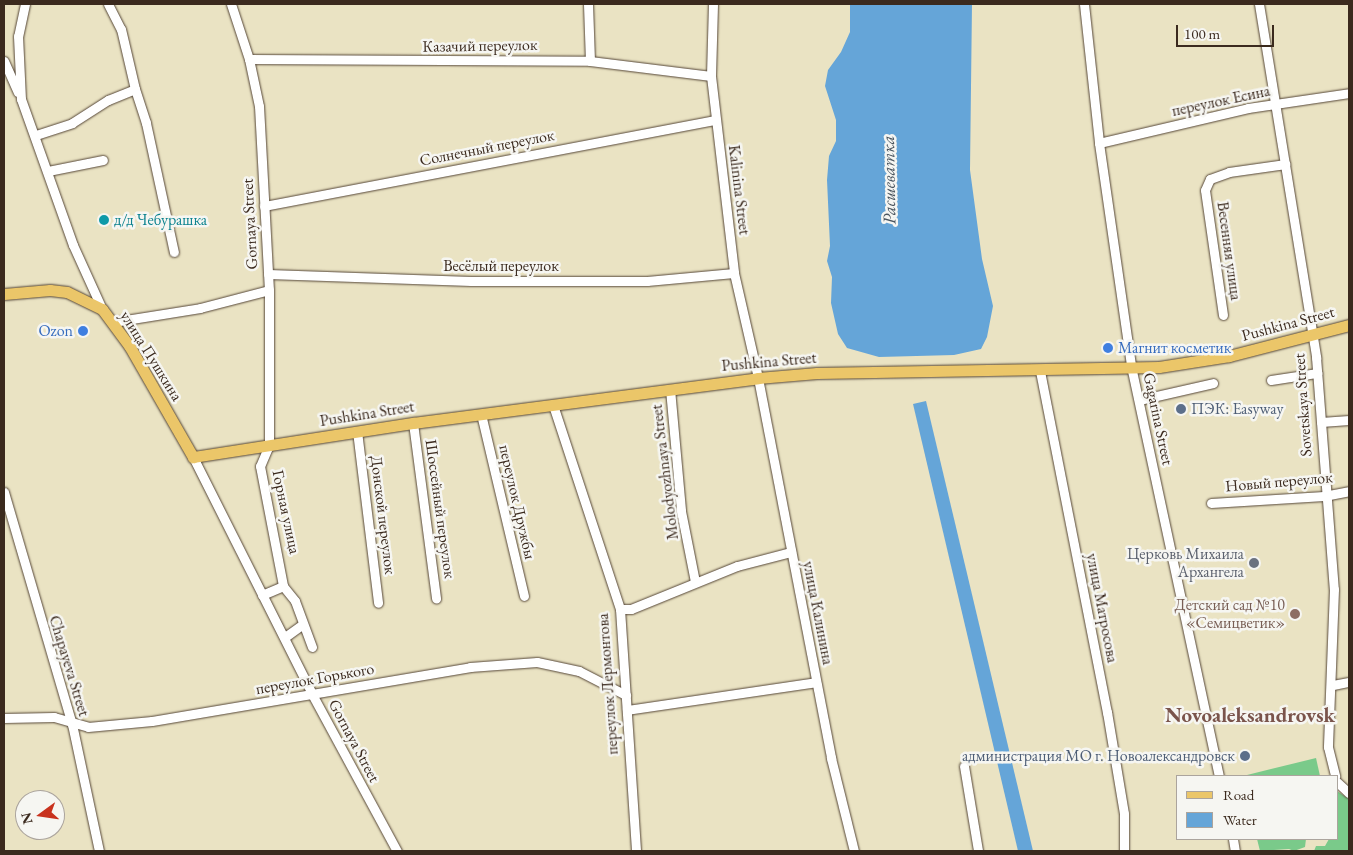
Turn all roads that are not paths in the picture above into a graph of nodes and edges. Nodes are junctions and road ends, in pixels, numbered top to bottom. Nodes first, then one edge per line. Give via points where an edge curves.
1 (25, 4) edge
2 (108, 4) edge
3 (231, 4) edge
4 (588, 4) edge
5 (713, 4) edge
6 (1084, 4) edge
7 (1259, 4) edge
8 (248, 59) junction
9 (4, 61) edge
10 (590, 61) junction
11 (711, 76) junction
12 (135, 89) junction
13 (1349, 93) edge
14 (21, 99) junction
15 (1274, 104) junction
16 (715, 120) junction
17 (36, 136) junction
18 (1100, 143) junction
19 (104, 160) dead end
20 (1285, 164) junction
21 (48, 170) junction
22 (264, 206) junction
23 (174, 252) dead end
24 (734, 273) junction
25 (268, 274) junction
26 (269, 290) junction
27 (4, 294) edge
28 (102, 309) junction
29 (1222, 315) dead end
30 (113, 322) junction
31 (1349, 324) edge
32 (1313, 334) junction
33 (1131, 366) junction
34 (1040, 371) junction
35 (1317, 373) junction
36 (758, 378) junction
37 (1271, 380) dead end
38 (1213, 383) dead end
39 (670, 389) junction
40 (1139, 400) junction
41 (553, 405) junction
42 (481, 414) junction
43 (1349, 420) edge
44 (1321, 422) junction
45 (413, 423) junction
46 (357, 431) junction
47 (269, 445) junction
48 (193, 457) junction
49 (1349, 491) edge
50 (4, 492) edge
51 (1324, 496) junction
52 (1211, 503) dead end
53 (791, 552) junction
54 (695, 582) junction
55 (283, 586) junction
56 (262, 595) junction
57 (524, 596) dead end
58 (436, 598) dead end
59 (378, 603) dead end
60 (620, 610) junction
61 (303, 624) junction
62 (285, 637) junction
63 (312, 647) dead end
64 (816, 682) junction
65 (1349, 682) edge
66 (1333, 685) junction
67 (312, 694) junction
68 (626, 695) junction
69 (626, 710) junction
70 (4, 718) edge
71 (72, 724) junction
72 (964, 766) dead end
73 (1219, 775) edge
74 (1334, 775) edge
75 (1338, 783) edge
76 (1349, 793) edge
77 (99, 851) edge
78 (397, 851) edge
79 (636, 851) edge
80 (854, 851) edge
81 (978, 851) edge
82 (1124, 851) edge

1 - 14 street via 18,36
2 - 12 street via 121,29
3 - 8 street, Gornaya Street
4 - 10 street
5 - 11 street, Kalinina Street
6 - 18 street, Gagarina Street
7 - 15 street, Sovetskaya Street
8 - 10 street, Казачий переулок
8 - 22 street, Gornaya Street via 258,106
9 - 14 street
10 - 11 street, Казачий переулок
11 - 16 street, Kalinina Street
12 - 17 street via 108,100 72,123
12 - 23 street via 146,123
13 - 15 street, переулок Есина
14 - 17 street
15 - 18 street, переулок Есина
15 - 20 street, Sovetskaya Street
16 - 22 street, Солнечный переулок
16 - 24 street, Kalinina Street
17 - 21 street
18 - 33 street, Gagarina Street
19 - 21 street
20 - 29 street, Весенняя улица via 1229,172 1210,179 1205,190
20 - 32 street, Sovetskaya Street
21 - 28 street via 73,245
22 - 25 street, Gornaya Street
24 - 25 street, Весёлый переулок via 604,281 471,281
24 - 36 street, Kalinina Street
25 - 26 street, Gornaya Street
26 - 30 street via 200,308
26 - 47 street, Gornaya Street
27 - 28 main road, улица Пушкина via 50,290 67,292
28 - 30 main road, улица Пушкина
30 - 48 main road, улица Пушкина
31 - 32 main road, Pushkina Street
32 - 33 main road, Pushkina Street via 1229,356 1159,367
32 - 35 street, Sovetskaya Street
33 - 34 main road, Pushkina Street
33 - 40 street, Gagarina Street
34 - 36 main road, Pushkina Street via 817,373
34 - 82 street, улица Матросова via 1119,776
35 - 37 street
35 - 44 street, Sovetskaya Street
36 - 39 main road, Pushkina Street
36 - 53 street, улица Калинина
38 - 40 street
39 - 41 main road, Pushkina Street
39 - 54 street, Molodyozhnaya Street via 681,511
40 - 73 street, Gagarina Street
41 - 42 main road, Pushkina Street
41 - 60 street, переулок Лермонтова
42 - 45 main road, Pushkina Street
42 - 57 street, переулок Дружбы
43 - 44 street
44 - 51 street, Sovetskaya Street
45 - 46 main road, Pushkina Street
45 - 58 street, Шоссейный переулок
46 - 47 main road, Pushkina Street
46 - 59 street, Донской переулок
47 - 48 main road, Pushkina Street
47 - 55 street, Горная улица via 260,466
48 - 56 street, Gornaya Street
49 - 51 street, Новый переулок
50 - 71 street, Chapayeva Street
51 - 52 street, Новый переулок
51 - 66 street, Sovetskaya Street via 1334,589
53 - 54 street via 737,566
53 - 64 street, улица Калинина
54 - 60 street via 631,609
55 - 56 street
55 - 61 street, Горная улица via 295,601
56 - 62 street, Gornaya Street
60 - 68 street, переулок Лермонтова
61 - 62 street
61 - 63 street, Горная улица
62 - 67 street, Gornaya Street
64 - 69 street
64 - 80 street, улица Калинина
65 - 66 street
66 - 74 street, Sovetskaya Street via 1328,747
67 - 68 street, переулок Горького via 470,667 537,662 579,670
67 - 71 street, переулок Горького via 152,721 88,726
67 - 78 street, Gornaya Street
68 - 69 street, переулок Лермонтова
69 - 79 street, переулок Лермонтова
70 - 71 street, переулок Горького via 54,717
71 - 77 street, Chapayeva Street
72 - 81 street
75 - 76 street

